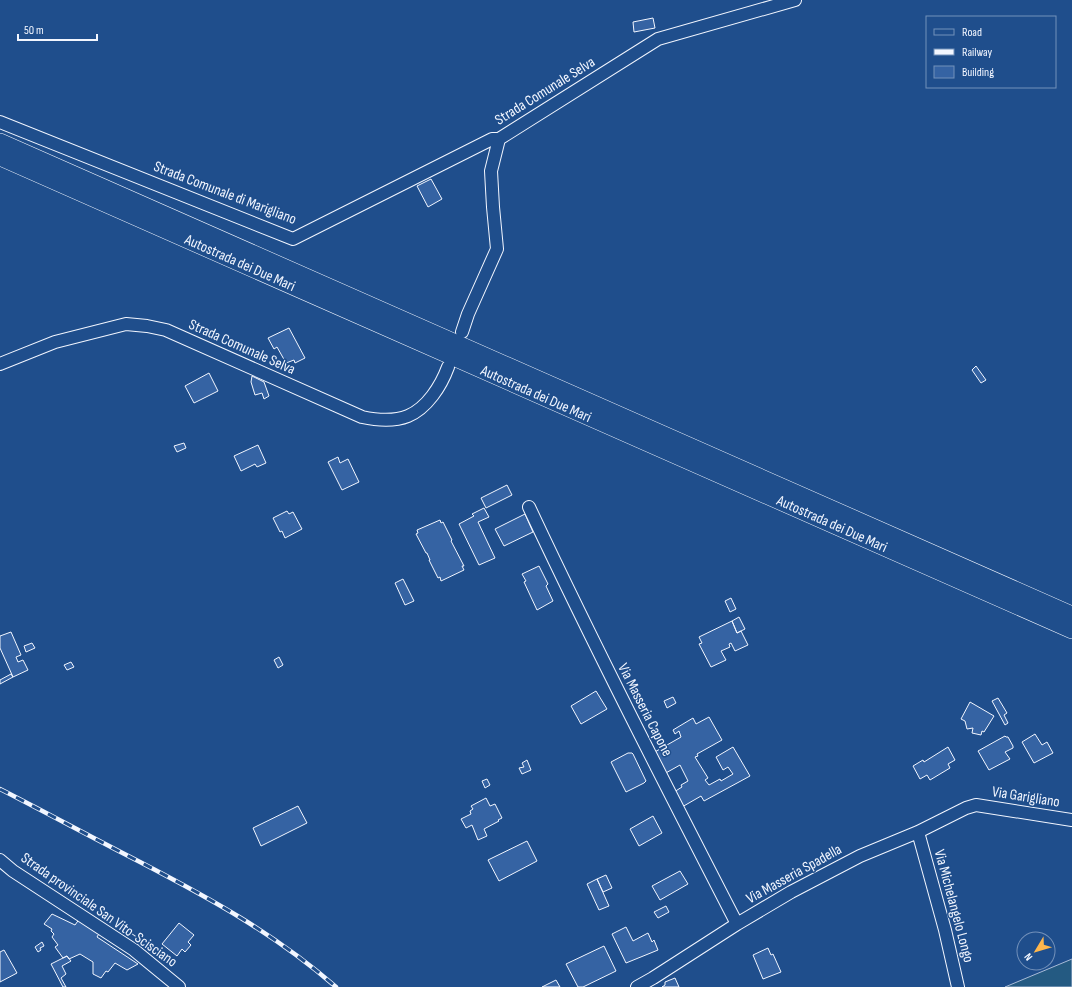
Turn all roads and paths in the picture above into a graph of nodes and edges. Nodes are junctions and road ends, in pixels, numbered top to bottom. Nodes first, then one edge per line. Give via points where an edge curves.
1 (795, 0) edge
2 (0, 122) edge
3 (499, 139) junction
4 (0, 142) edge
5 (0, 157) edge
6 (462, 332) dead end
7 (0, 364) edge
8 (448, 367) dead end
9 (529, 507) dead end
10 (1072, 615) edge
11 (1072, 630) edge
12 (976, 805) joint
13 (1072, 820) edge
14 (918, 832) junction
15 (0, 860) edge
16 (737, 924) junction
17 (179, 987) edge
18 (637, 987) edge
19 (958, 987) edge

1 - 3 street, Strada Comunale Selva via 658,39
2 - 3 street, Strada Comunale di Marigliano via 294,239 492,139
3 - 6 street, Strada Comunale Selva via 491,171 497,249
4 - 10 highway, Autostrada dei Due Mari
5 - 11 highway, Autostrada dei Due Mari
7 - 8 street, Strada Comunale Selva via 55,342 126,324 147,326 166,330 362,417 378,420 408,416 424,405 437,390
9 - 16 street, Via Masseria Capone via 644,743
12 - 13 street, Via Garigliano
12 - 14 street, Via Masseria Spadella
14 - 16 street, Via Masseria Spadella via 860,856
14 - 19 street, Via Michelangelo Longo
15 - 17 street, Strada provinciale San Vito-Scisciano via 134,950
16 - 18 street, Via Masseria Spadella

